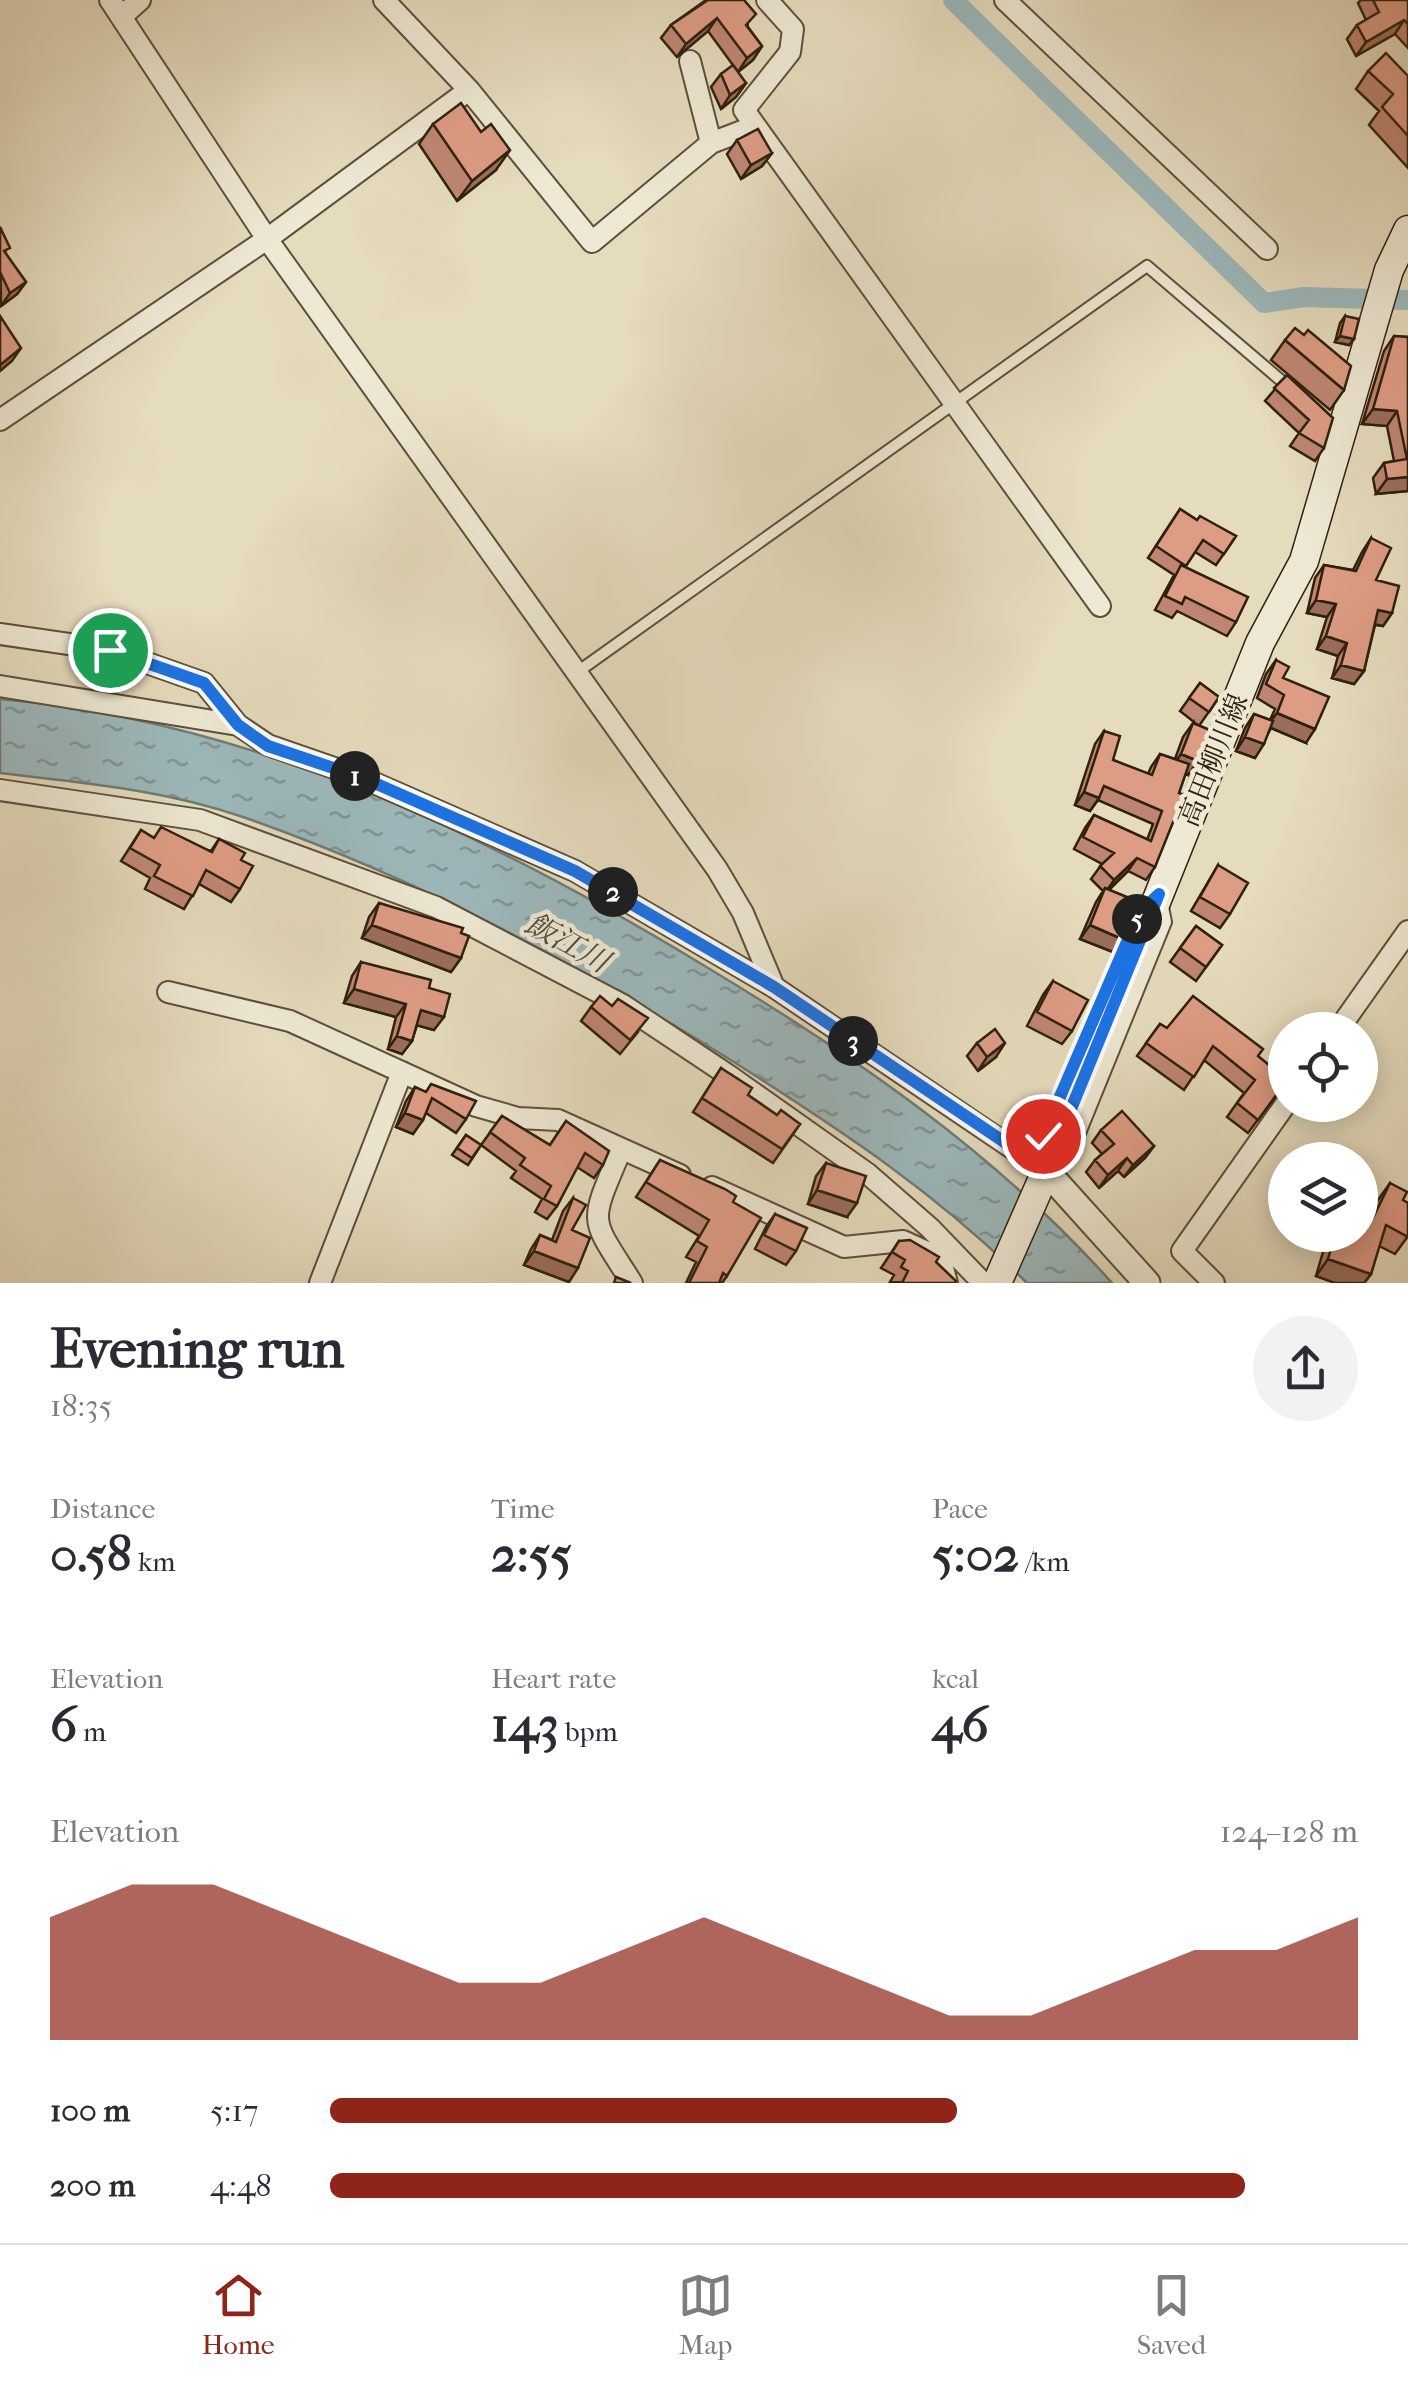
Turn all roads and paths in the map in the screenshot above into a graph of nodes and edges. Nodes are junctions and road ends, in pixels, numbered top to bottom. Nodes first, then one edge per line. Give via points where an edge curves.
1 (140, 0) edge
2 (766, 0) edge
3 (1005, 0) edge
4 (394, 3) edge
5 (115, 8) edge
6 (690, 61) dead end
7 (469, 90) junction
8 (755, 126) junction
9 (711, 143) junction
10 (1408, 230) edge
11 (267, 238) junction
12 (1267, 249) dead end
13 (1297, 394) edge
14 (952, 401) junction
15 (0, 420) edge
16 (1100, 606) dead end
17 (0, 634) edge
18 (576, 673) junction
19 (0, 686) edge
20 (238, 725) junction
21 (0, 790) edge
22 (1159, 894) junction
23 (1408, 930) edge
24 (774, 987) junction
25 (168, 992) dead end
26 (1351, 1012) edge
27 (402, 1072) junction
28 (1273, 1122) edge
29 (1043, 1136) dead end
30 (1074, 1148) dead end
31 (620, 1152) junction
32 (1044, 1176) junction
33 (320, 1283) edge
34 (632, 1283) edge
35 (947, 1283) edge
36 (982, 1283) edge
37 (996, 1283) edge
38 (1147, 1283) edge
39 (1214, 1283) edge

1 - 5 street
2 - 8 street via 794,28 790,52 744,110
3 - 12 street
4 - 7 street
5 - 11 street
6 - 9 street
7 - 9 street via 592,242
7 - 11 street
8 - 9 street
8 - 14 street
10 - 22 main road, 高田柳川線 via 1334,426 1304,561 1260,643
11 - 15 street
11 - 18 street
13 - 14 lane via 1147,266
14 - 16 street
14 - 18 lane
17 - 20 street via 110,650 204,683
18 - 24 street via 717,869
19 - 20 street
20 - 24 street via 268,746 378,784 575,871
21 - 36 street via 200,820 436,907 623,1005 728,1075 868,1174
22 - 29 lane via 1140,912
22 - 30 lane via 1166,922
22 - 32 main road, 高田柳川線
23 - 26 street
24 - 32 street
25 - 27 street via 290,1021
27 - 31 street via 476,1106 558,1120
27 - 33 street
28 - 39 street via 1182,1251
31 - 34 street via 597,1207 601,1240
31 - 35 street via 844,1247 903,1241 944,1268
32 - 37 main road, 高田柳川線
32 - 38 street

